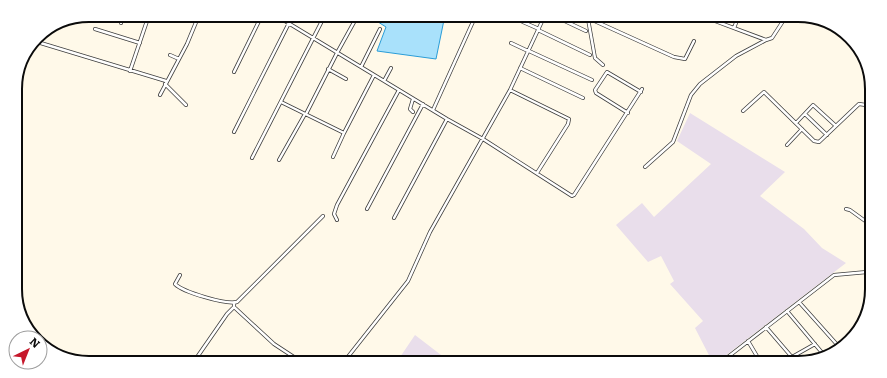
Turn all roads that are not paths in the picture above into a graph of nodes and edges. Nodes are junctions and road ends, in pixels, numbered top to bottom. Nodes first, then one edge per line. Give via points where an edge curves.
1 (147, 22) edge
2 (195, 22) edge
3 (259, 22) edge
4 (322, 22) edge
5 (354, 22) edge
6 (473, 22) edge
7 (522, 22) dead end
8 (542, 22) edge
9 (566, 22) edge
10 (589, 22) edge
11 (599, 22) edge
12 (720, 22) edge
13 (736, 22) edge
14 (782, 22) edge
15 (290, 23) joint
16 (734, 28) junction
17 (95, 29) dead end
18 (380, 30) dead end
19 (538, 30) junction
20 (586, 32) dead end
21 (314, 38) junction
22 (766, 40) junction
23 (694, 41) dead end
24 (140, 42) junction
25 (41, 43) edge
26 (511, 43) dead end
27 (528, 51) junction
28 (337, 53) junction
29 (170, 55) dead end
30 (590, 55) dead end
31 (179, 59) junction
32 (603, 65) dead end
33 (361, 67) junction
34 (391, 68) dead end
35 (520, 68) junction
36 (328, 69) junction
37 (130, 71) junction
38 (234, 72) dead end
39 (374, 75) junction
40 (346, 79) dead end
41 (592, 80) dead end
42 (384, 81) junction
43 (166, 82) junction
44 (399, 90) junction
45 (510, 90) junction
46 (160, 95) dead end
47 (583, 98) dead end
48 (413, 99) junction
49 (281, 102) junction
50 (423, 104) junction
51 (865, 105) edge
52 (186, 106) dead end
53 (432, 110) junction
54 (413, 112) dead end
55 (743, 112) dead end
56 (628, 113) junction
57 (306, 114) junction
58 (805, 114) junction
59 (447, 119) junction
60 (796, 124) junction
61 (836, 126) junction
62 (802, 129) junction
63 (234, 132) dead end
64 (344, 133) junction
65 (827, 135) junction
66 (483, 139) junction
67 (787, 145) dead end
68 (333, 157) dead end
69 (252, 158) dead end
70 (279, 160) dead end
71 (645, 167) dead end
72 (537, 173) junction
73 (367, 209) dead end
74 (846, 209) dead end
75 (324, 216) dead end
76 (394, 218) dead end
77 (337, 220) dead end
78 (865, 221) edge
79 (865, 272) edge
80 (180, 275) dead end
81 (799, 302) junction
82 (234, 303) junction
83 (234, 308) junction
84 (787, 311) junction
85 (766, 327) junction
86 (748, 341) junction
87 (814, 344) junction
88 (836, 344) edge
89 (821, 352) edge
90 (198, 356) edge
91 (292, 356) edge
92 (349, 356) edge
93 (729, 356) edge
94 (757, 356) edge
95 (791, 356) edge
96 (794, 356) edge

1 - 24 street
2 - 31 street
3 - 38 street
4 - 21 street
5 - 28 street
6 - 53 street
7 - 19 street
8 - 19 street
9 - 20 street
10 - 32 street via 595,58
11 - 23 street via 678,58 685,59
12 - 16 street
13 - 16 street
14 - 22 street via 772,38
15 - 21 street
15 - 63 street
16 - 22 street
17 - 24 street
18 - 33 street
19 - 27 street
19 - 30 street
21 - 28 street
21 - 49 street
22 - 71 street via 736,56 700,84 691,95 673,142
24 - 37 street
25 - 37 street
26 - 27 street
27 - 35 street
27 - 41 street
28 - 33 street
28 - 36 street
29 - 31 street
31 - 43 street
33 - 39 street
34 - 42 street
35 - 45 street
35 - 47 street
36 - 40 street
36 - 57 street
37 - 43 street
39 - 42 street
39 - 64 street
42 - 44 street
43 - 46 street
43 - 52 street
44 - 48 street
44 - 77 street via 337,205 334,214
45 - 66 street
45 - 72 street via 569,119
48 - 50 street
48 - 54 street via 410,109
49 - 57 street
49 - 69 street
50 - 53 street
50 - 73 street
51 - 61 street via 859,104
53 - 59 street
55 - 60 street via 764,92
56 - 56 street via 641,91 607,72 595,90 596,93
56 - 72 street via 573,196
57 - 64 street
57 - 70 street
58 - 60 street
58 - 61 street via 814,105
58 - 65 street
59 - 66 street
59 - 76 street
60 - 62 street
61 - 65 street
62 - 65 street via 816,142
62 - 67 street
64 - 68 street
66 - 72 street
66 - 92 street via 430,232 408,281
74 - 78 street
75 - 82 street
79 - 81 street via 834,275
80 - 82 street via 175,284 181,288
81 - 84 street
81 - 88 street
82 - 83 street
83 - 90 street
83 - 91 street via 274,344
84 - 85 street
84 - 87 street
85 - 86 street
85 - 95 street
86 - 93 street
86 - 94 street
87 - 89 street
87 - 96 street

